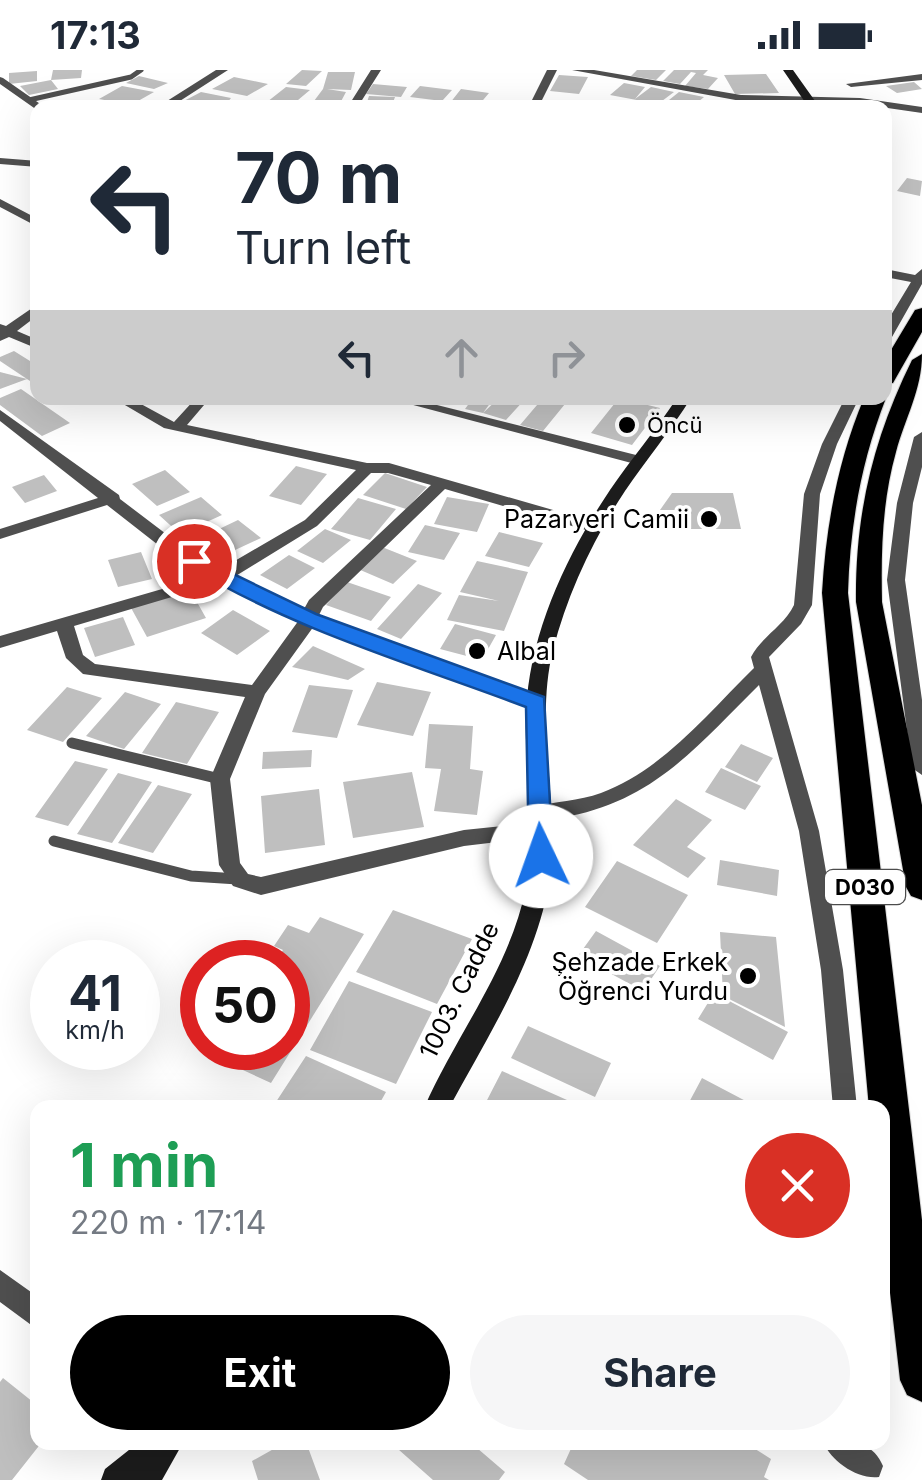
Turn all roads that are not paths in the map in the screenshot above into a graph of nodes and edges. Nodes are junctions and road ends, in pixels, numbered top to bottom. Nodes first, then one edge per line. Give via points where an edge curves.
1 (142, 70) edge
2 (224, 70) edge
3 (376, 70) edge
4 (552, 70) edge
5 (577, 70) edge
6 (788, 70) edge
7 (922, 77) edge
8 (0, 80) edge
9 (851, 84) dead end
10 (909, 95) dead end
11 (29, 100) joint
12 (174, 100) edge
13 (357, 100) edge
14 (537, 100) edge
15 (765, 100) edge
16 (810, 100) edge
17 (868, 100) edge
18 (892, 106) edge
19 (922, 110) edge
20 (0, 161) edge
21 (30, 163) edge
22 (0, 202) edge
23 (30, 219) edge
24 (892, 273) edge
25 (921, 277) edge
26 (922, 314) edge
27 (30, 315) edge
28 (892, 325) edge
29 (3, 331) edge
30 (30, 342) edge
31 (922, 360) edge
32 (892, 366) edge
33 (130, 405) edge
34 (196, 405) edge
35 (422, 405) edge
36 (679, 405) edge
37 (848, 405) edge
38 (872, 405) edge
39 (0, 414) edge
40 (179, 424) junction
41 (922, 437) edge
42 (639, 460) junction
43 (368, 468) junction
44 (443, 483) junction
45 (113, 498) junction
46 (913, 516) edge
47 (596, 528) junction
48 (0, 534) edge
49 (221, 577) junction
50 (309, 618) junction
51 (64, 624) junction
52 (0, 642) edge
53 (762, 672) junction
54 (257, 692) junction
55 (536, 702) junction
56 (72, 743) dead end
57 (914, 775) edge
58 (220, 778) junction
59 (539, 822) junction
60 (54, 841) dead end
61 (241, 880) junction
62 (922, 887) edge
63 (440, 1100) edge
64 (844, 1100) edge
65 (887, 1100) edge
66 (890, 1123) edge
67 (0, 1284) edge
68 (30, 1309) edge
69 (922, 1380) edge
70 (156, 1450) edge
71 (162, 1450) edge
72 (165, 1450) edge
73 (116, 1480) edge
74 (145, 1480) edge
75 (156, 1480) edge

1 - 11 lane
2 - 12 street
3 - 13 street
4 - 14 street
5 - 15 street
6 - 16 main road
7 - 9 street
8 - 11 street
10 - 17 street
18 - 19 street
20 - 21 street
22 - 23 street
24 - 25 street
25 - 28 street
26 - 32 highway
27 - 29 street
29 - 30 street
31 - 57 highway, D030 via 895,417 869,516 868,602
33 - 40 street
34 - 40 street
35 - 42 street
36 - 42 main road, 1003. Cadde
37 - 53 street via 828,445 810,508 802,611 764,648
38 - 65 highway, D030 via 847,482 835,593
39 - 45 street
40 - 43 street
41 - 46 street
42 - 47 main road, 1003. Cadde
43 - 44 street
43 - 49 street via 312,523
44 - 47 street
44 - 50 street via 315,604
45 - 48 street
45 - 49 street
46 - 57 street via 896,580
47 - 55 main road, 1003. Cadde via 554,619
49 - 50 street
49 - 51 street
50 - 54 street
50 - 55 street
51 - 52 street
51 - 54 street via 75,658 90,670
53 - 59 street via 630,788
53 - 64 street via 817,870
54 - 58 street
55 - 59 main road, 1003. Cadde
56 - 58 lane
57 - 62 highway, D030
58 - 61 street via 230,865
59 - 61 street via 261,886
59 - 63 main road, 1003. Cadde via 541,856 525,930
60 - 61 lane via 191,876
66 - 69 highway, D030
67 - 68 street
70 - 73 main road
71 - 74 main road
72 - 75 main road

